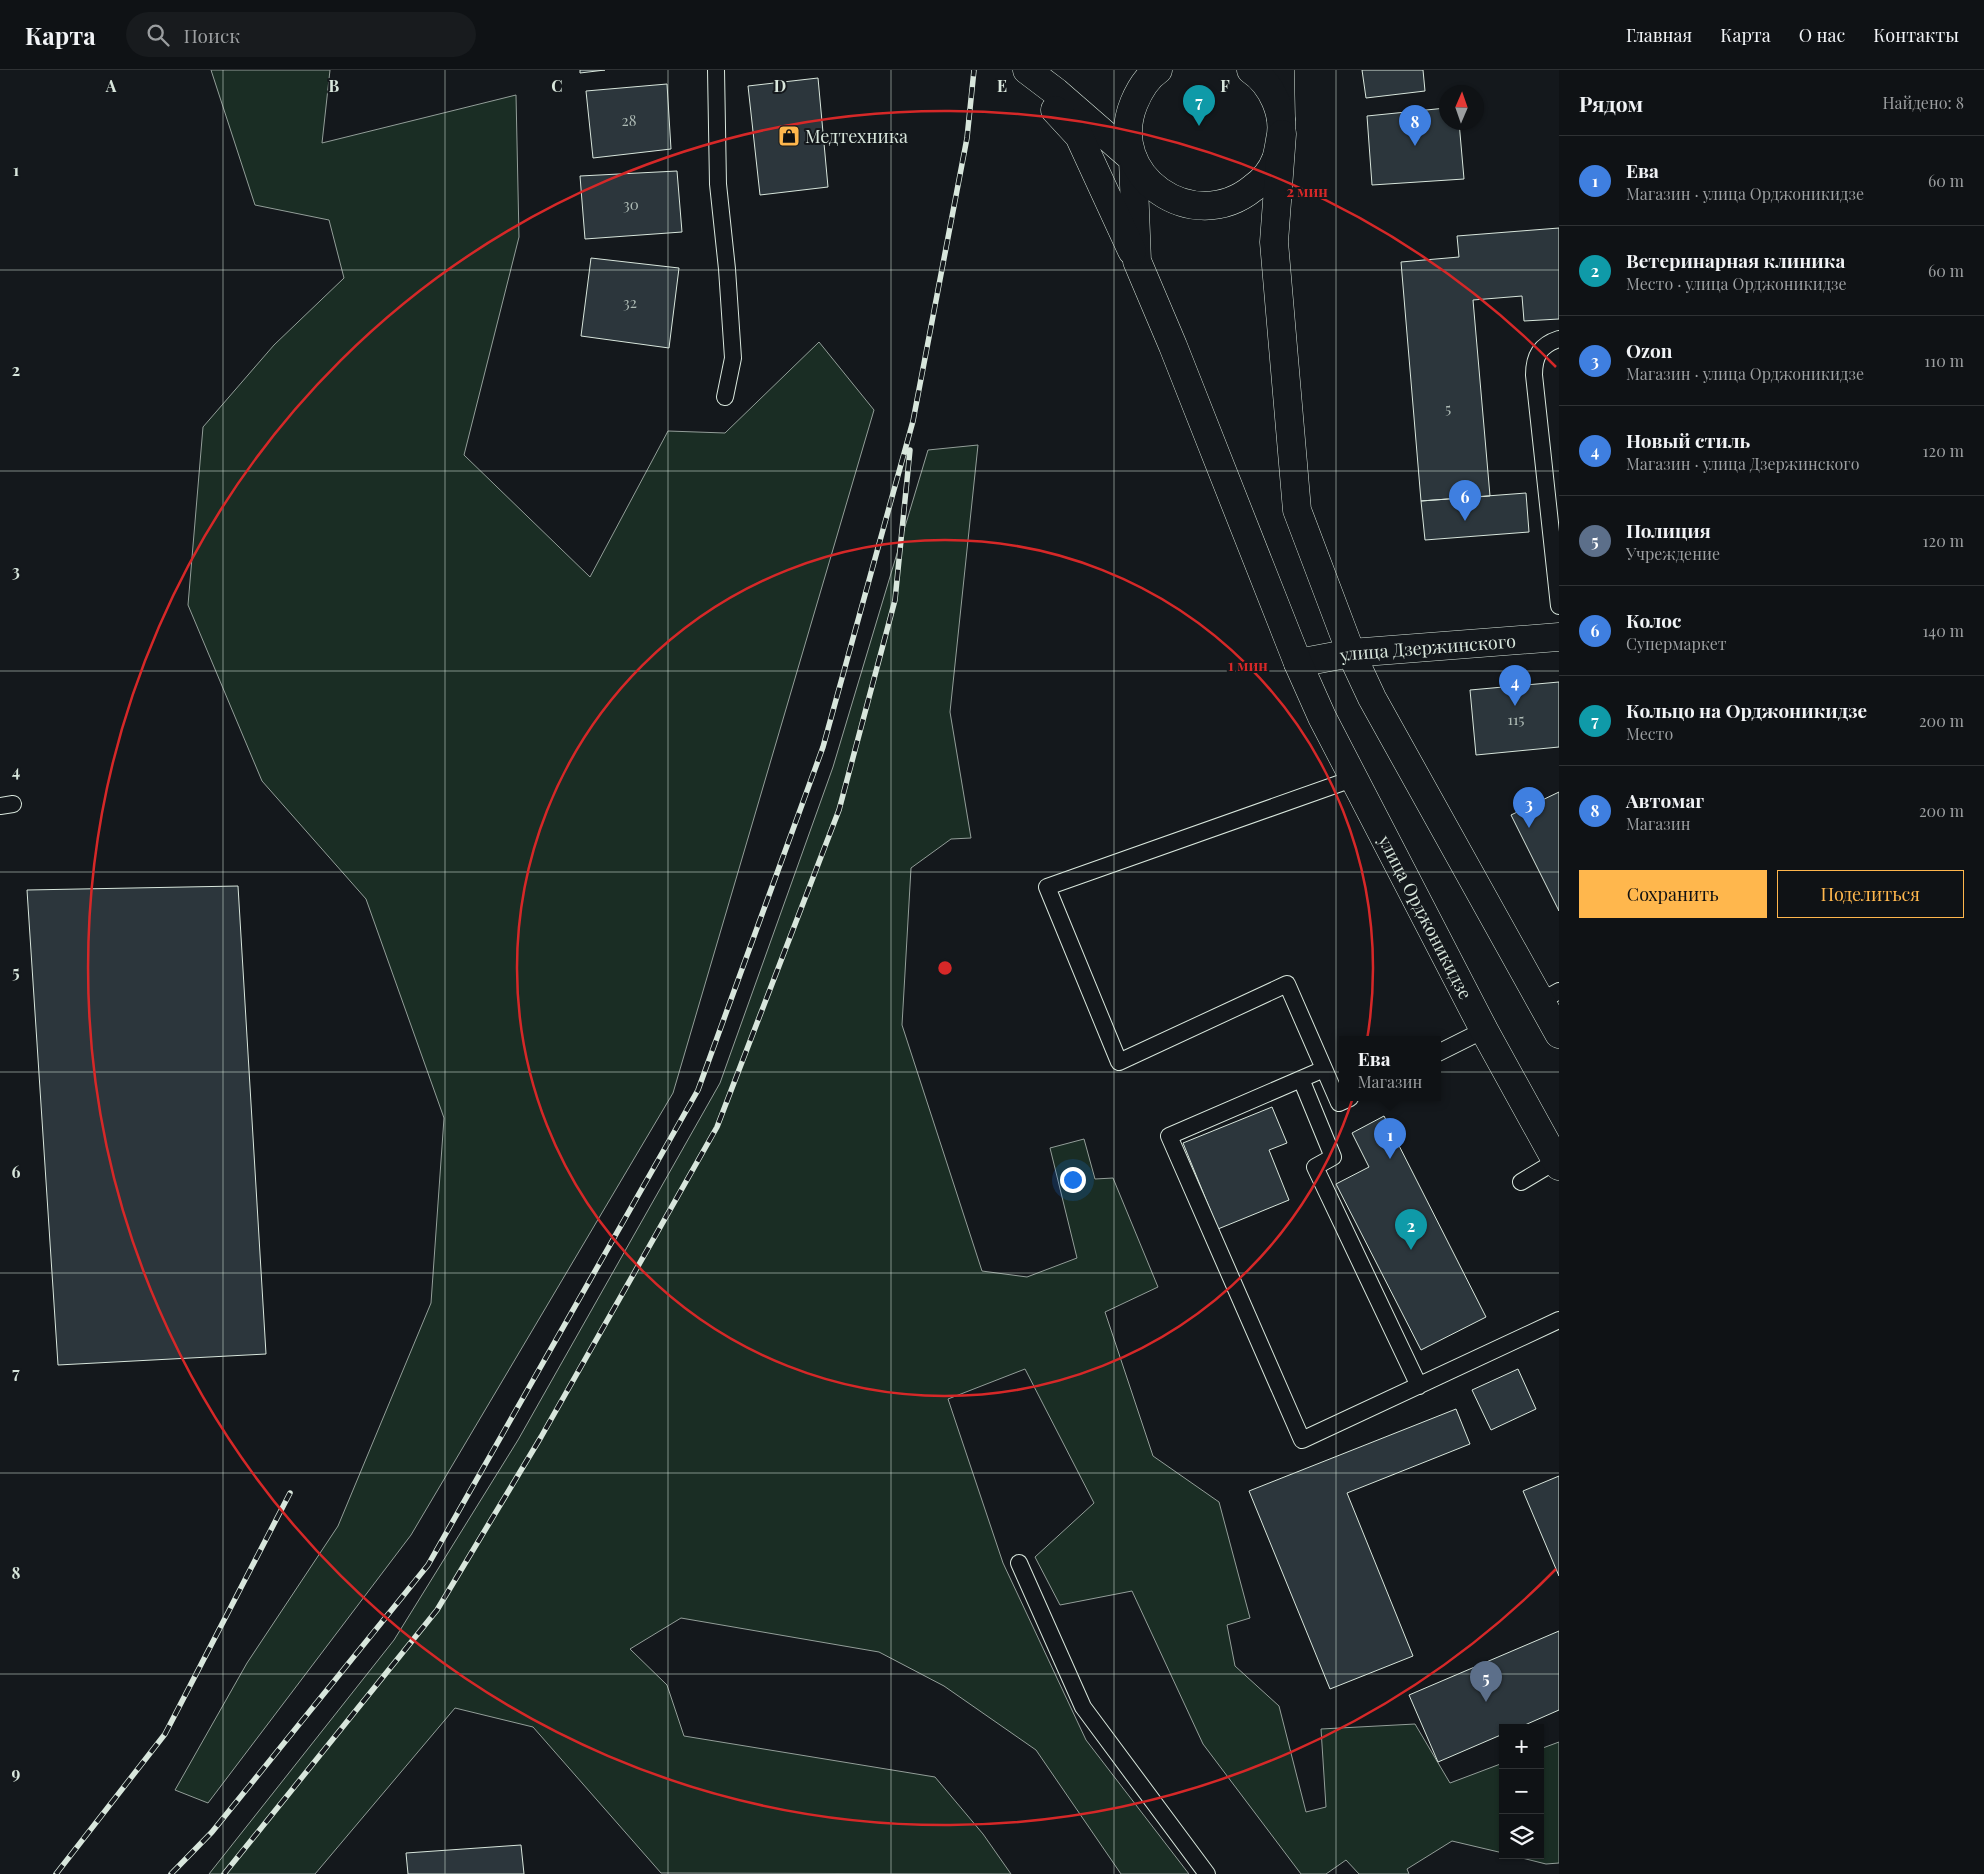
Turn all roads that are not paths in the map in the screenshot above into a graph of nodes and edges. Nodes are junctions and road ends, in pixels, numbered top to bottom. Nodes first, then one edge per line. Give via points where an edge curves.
1 (716, 70) edge
2 (1018, 70) edge
3 (1028, 70) edge
4 (1158, 70) edge
5 (1251, 70) edge
6 (1280, 70) edge
7 (1282, 134) junction
8 (1133, 159) junction
9 (1137, 261) junction
10 (1559, 339) edge
11 (726, 397) dead end
12 (1559, 606) edge
13 (1559, 637) edge
14 (1350, 654) junction
15 (1298, 663) junction
16 (1355, 778) junction
17 (1550, 996) edge
18 (1484, 1030) junction
19 (1559, 1034) edge
20 (1441, 1052) edge
21 (1324, 1069) junction
22 (1301, 1079) junction
23 (1343, 1101) edge
24 (1558, 1164) edge
25 (1521, 1182) dead end
26 (1559, 1320) edge
27 (1419, 1386) junction
28 (1020, 1563) dead end
29 (1207, 1874) edge

1 - 11 lane via 718,184 733,358
2 - 9 main road, улица Орджоникидзе via 1079,136
3 - 8 main road
4 - 8 main road via 1139,90 1130,112 1128,135
5 - 7 main road via 1271,91 1279,112
6 - 7 main road
7 - 8 main road via 1276,159 1262,181 1242,198 1217,206 1192,206 1167,197 1146,181
7 - 14 main road via 1274,242 1297,510
8 - 9 main road
9 - 15 main road, улица Орджоникидзе
10 - 12 lane via 1538,352 1534,369
13 - 14 main road, улица Дзержинского
14 - 15 main road, улица Дзержинского
14 - 17 main road via 1372,698
15 - 16 main road, улица Орджоникидзе
16 - 18 main road, улица Орджоникидзе
16 - 21 lane via 1047,887 1119,1062 1287,984
17 - 19 main road
18 - 20 lane
18 - 24 main road, улица Орджоникидзе
21 - 22 lane
21 - 23 lane via 1339,1103
22 - 27 lane via 1333,1157 1315,1167
22 - 27 lane via 1169,1136 1302,1440
24 - 25 lane
26 - 27 lane
28 - 29 lane via 1083,1707

